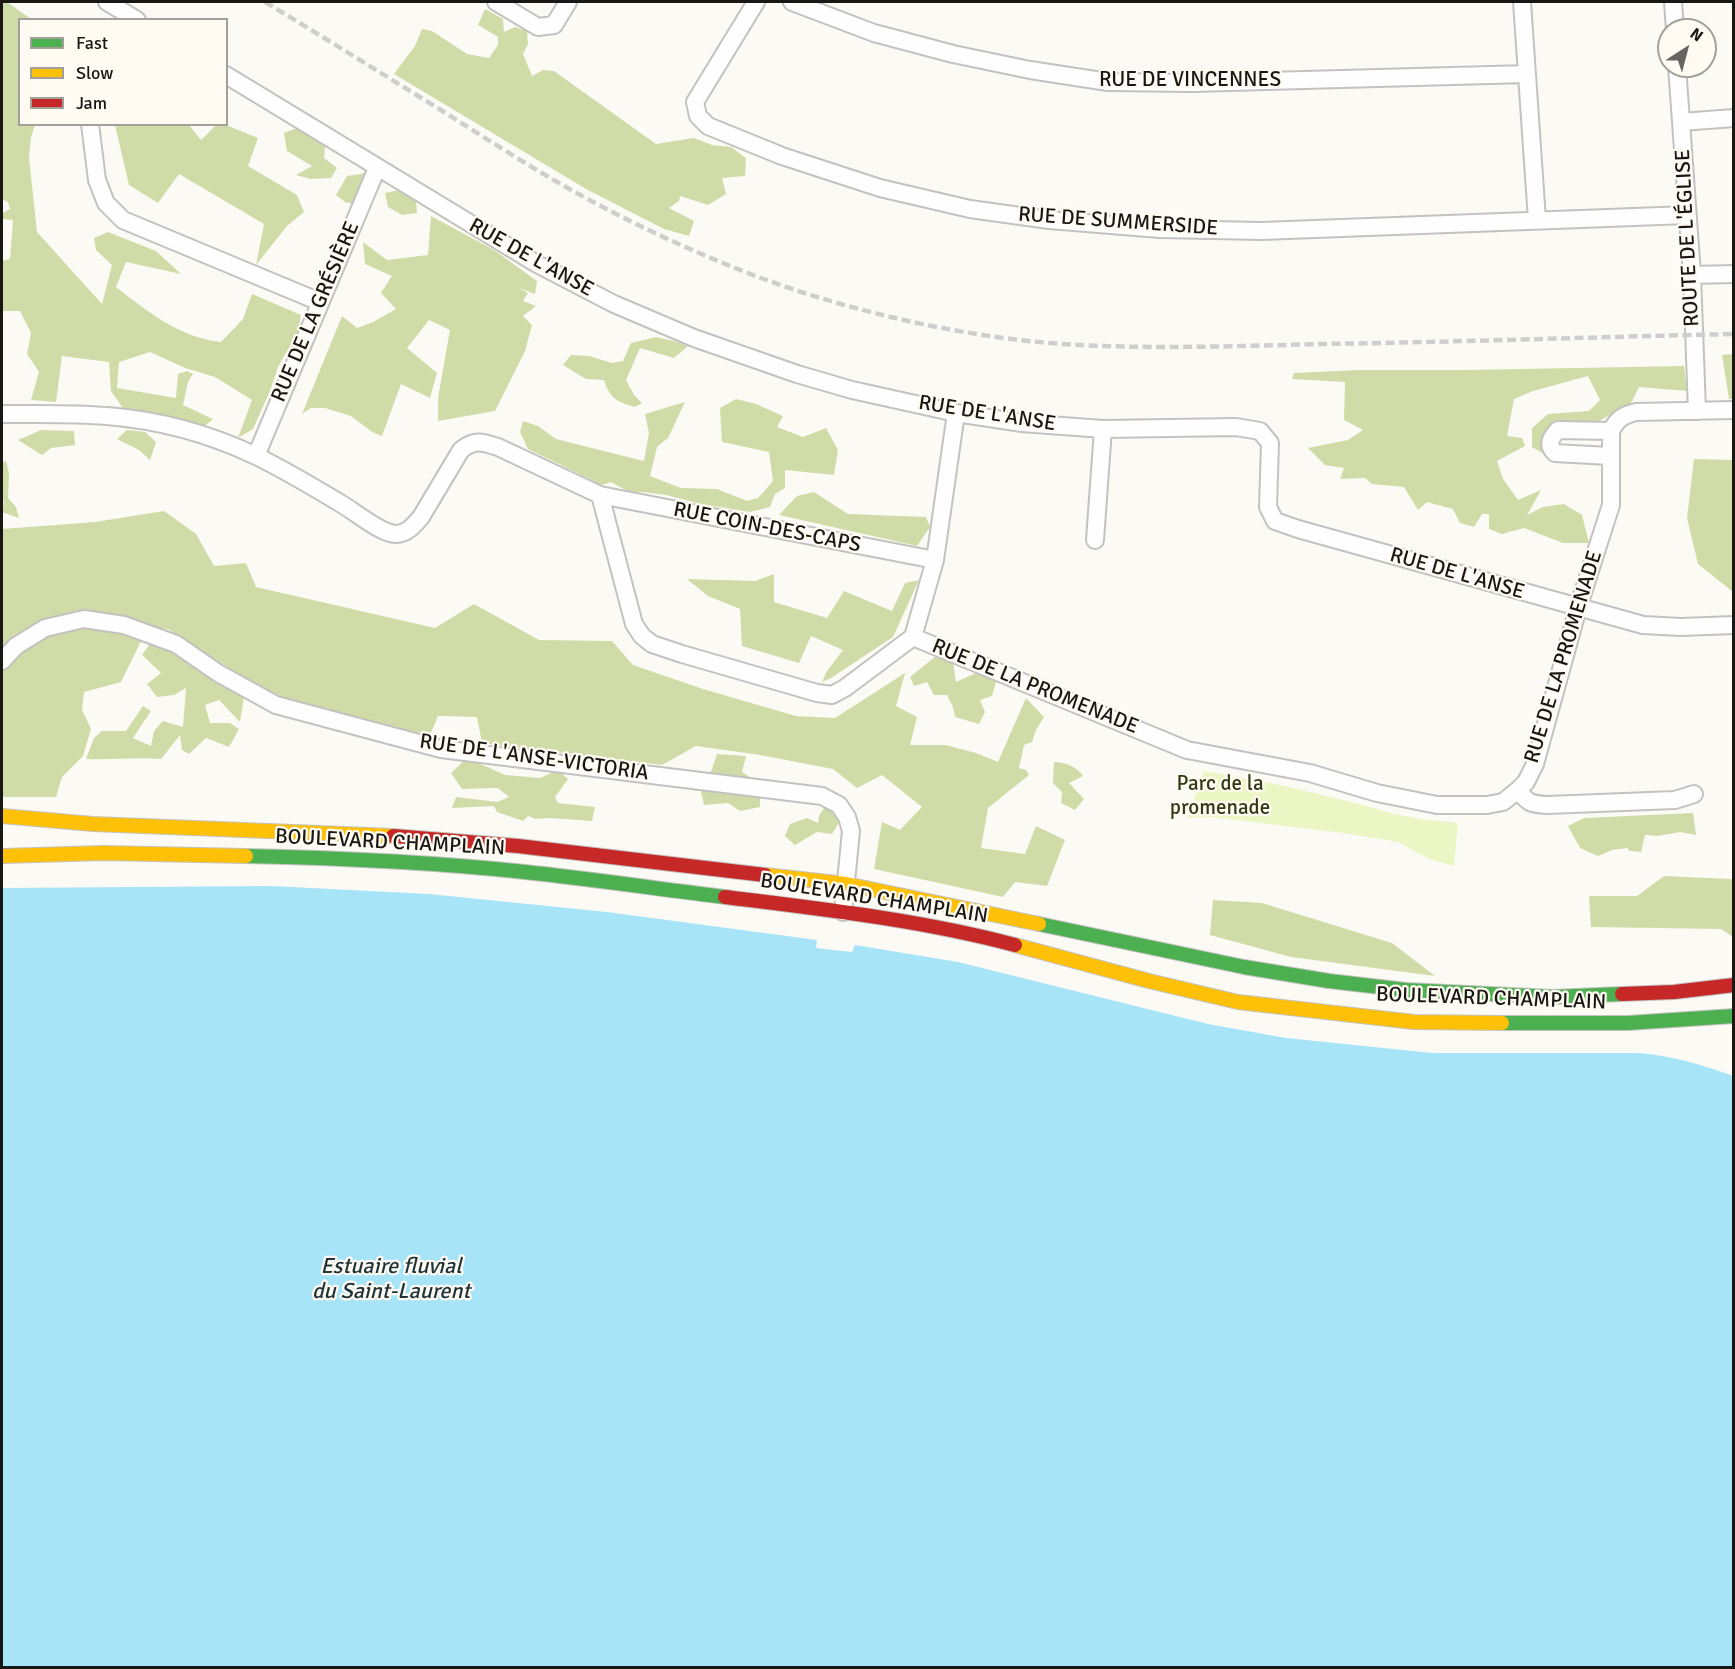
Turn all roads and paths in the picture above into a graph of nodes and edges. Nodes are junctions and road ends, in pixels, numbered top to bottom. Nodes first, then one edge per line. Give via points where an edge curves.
1 (108, 2) edge
2 (496, 2) edge
3 (568, 2) edge
4 (756, 2) edge
5 (792, 2) edge
6 (1522, 2) edge
7 (1673, 2) edge
8 (132, 18) edge
9 (1674, 18) edge
10 (1527, 74) junction
11 (228, 76) edge
12 (1678, 78) edge
13 (1734, 118) edge
14 (1681, 122) junction
15 (90, 126) edge
16 (378, 168) junction
17 (1687, 215) junction
18 (1537, 220) junction
19 (1734, 274) edge
20 (1692, 275) junction
21 (320, 302) junction
22 (1734, 410) edge
23 (1697, 411) junction
24 (956, 413) junction
25 (2, 414) edge
26 (1102, 429) junction
27 (1611, 431) junction
28 (256, 456) junction
29 (1610, 456) junction
30 (600, 495) junction
31 (1095, 540) dead end
32 (935, 560) junction
33 (1578, 608) junction
34 (1734, 625) edge
35 (914, 637) junction
36 (2, 661) edge
37 (1518, 790) junction
38 (1694, 794) dead end
39 (2, 816) edge
40 (2, 856) edge
41 (846, 884) junction
42 (843, 912) junction
43 (1734, 985) edge
44 (1734, 1016) edge

1 - 8 street
2 - 3 street via 538,27 554,25
4 - 18 street, RUE DE SUMMERSIDE via 695,102 698,116 708,126 782,156 880,188 970,209 1038,219 1161,229 1262,231
5 - 10 street, RUE DE VINCENNES via 874,33 953,54 1108,82
6 - 10 street
7 - 9 street
10 - 18 street
11 - 16 street, RUE DE L'ANSE
12 - 14 street, ROUTE DE L'ÉGLISE
13 - 14 street
14 - 17 street, ROUTE DE L'ÉGLISE
15 - 21 street via 97,180 105,203 123,220
16 - 21 street, RUE DE LA GRÉSIÈRE
16 - 24 street, RUE DE L'ANSE via 537,264 614,304 694,338 852,390
17 - 18 street, RUE DE SUMMERSIDE
17 - 20 street, ROUTE DE L'ÉGLISE
19 - 20 street
20 - 23 street, ROUTE DE L'ÉGLISE
21 - 28 street, RUE DE LA GRÉSIÈRE
22 - 23 street
23 - 27 street via 1636,412 1624,415
24 - 26 street, RUE DE L'ANSE
24 - 32 street
25 - 28 street via 108,416 160,424
26 - 31 street
26 - 33 street, RUE DE L'ANSE via 1236,427 1260,431 1270,443 1268,507 1275,521
27 - 29 street, RUE DE LA PROMENADE
27 - 29 street via 1558,430 1550,446 1555,453
28 - 30 street via 394,534 405,532 421,517 452,463 469,443 498,447
29 - 33 street, RUE DE LA PROMENADE via 1611,504
30 - 32 street, RUE COIN-DES-CAPS
30 - 35 street, RUE DE LA PROMENADE via 634,624 652,644 832,695
32 - 35 street
33 - 34 street, RUE DE L'ANSE via 1642,625
33 - 37 street, RUE DE LA PROMENADE via 1534,764
35 - 37 street, RUE DE LA PROMENADE via 1187,750 1310,773 1377,793 1437,805 1487,805 1503,802
36 - 41 street, RUE DE L'ANSE-VICTORIA via 16,646 45,628 84,619 124,625 176,644 276,705 441,749 822,796 839,806 851,831
37 - 38 street via 1533,805 1675,800
39 - 41 main road, BOULEVARD CHAMPLAIN via 93,824 431,838
40 - 42 main road, BOULEVARD CHAMPLAIN via 103,853 421,863 525,872
41 - 42 street, RUE DE L'ANSE-VICTORIA
41 - 43 main road, BOULEVARD CHAMPLAIN via 1244,967 1406,990 1553,997 1674,992
42 - 44 main road, BOULEVARD CHAMPLAIN via 976,935 1238,1002 1414,1022 1628,1023

